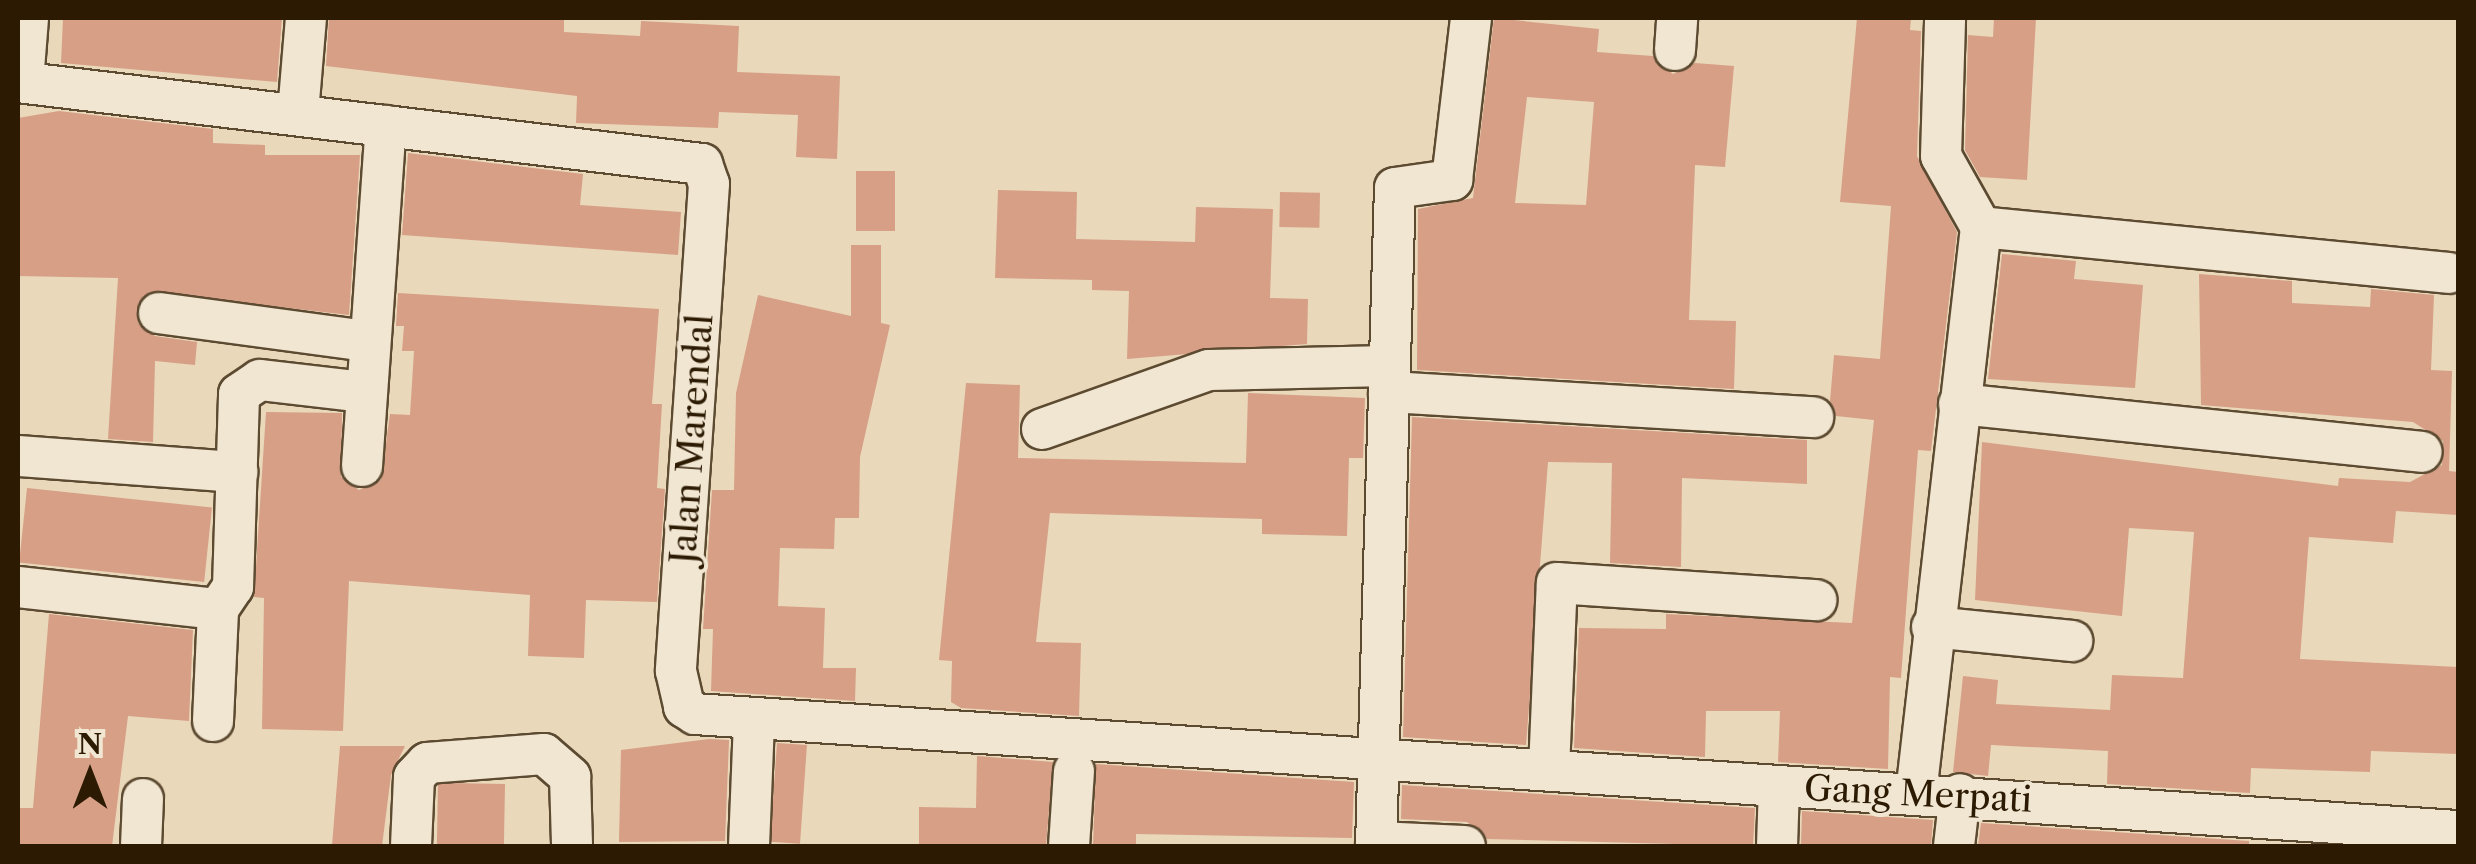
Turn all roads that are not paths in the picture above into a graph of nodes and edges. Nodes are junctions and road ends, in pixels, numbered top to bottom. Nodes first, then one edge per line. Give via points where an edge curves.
1 (28, 18) edge
2 (306, 18) edge
3 (1471, 18) edge
4 (1945, 18) edge
5 (20, 82) edge
6 (298, 113) junction
7 (386, 126) junction
8 (1981, 227) junction
9 (2449, 273) dead end
10 (159, 313) dead end
11 (365, 341) junction
12 (1388, 379) junction
13 (364, 392) junction
14 (1959, 404) junction
15 (1813, 417) dead end
16 (1042, 429) dead end
17 (2422, 452) dead end
18 (18, 456) edge
19 (362, 466) dead end
20 (237, 472) junction
21 (18, 587) edge
22 (1816, 600) dead end
23 (218, 609) junction
24 (1932, 627) junction
25 (2072, 641) dead end
26 (213, 721) dead end
27 (754, 721) junction
28 (1377, 759) junction
29 (1548, 770) junction
30 (1074, 771) dead end
31 (1779, 788) junction
32 (1916, 794) junction
33 (1960, 794) junction
34 (143, 800) dead end
35 (2458, 831) edge
36 (1376, 844) edge
37 (141, 846) edge
38 (411, 846) edge
39 (572, 846) edge
40 (749, 846) edge
41 (1070, 846) edge
42 (1465, 846) edge
43 (1776, 846) edge
44 (1954, 846) edge

1 - 5 street
2 - 6 street
3 - 12 street via 1452,180 1395,188
4 - 8 street via 1941,156
5 - 6 street, Jalan Marendal
6 - 7 street, Jalan Marendal
7 - 11 street
7 - 27 street, Jalan Marendal via 694,161 708,171 677,690 696,714
8 - 9 street
8 - 14 street
10 - 11 street
11 - 13 street
12 - 15 street
12 - 16 street via 1208,370
12 - 28 street
13 - 19 street
13 - 20 street via 251,383 237,408
14 - 17 street
14 - 24 street
18 - 20 street
20 - 23 street via 233,587
21 - 23 street
22 - 29 street via 1557,583
23 - 26 street
24 - 25 street
24 - 32 street
27 - 28 street, Jalan Marendal
27 - 40 street
28 - 29 street, Gang Merpati
28 - 36 street
29 - 31 street, Gang Merpati
30 - 41 street
31 - 32 street, Gang Merpati
31 - 43 street
32 - 33 street, Gang Merpati
33 - 35 street, Gang Merpati
33 - 44 street
34 - 37 street
36 - 42 street
38 - 39 street via 414,777 427,764 544,754 570,777

